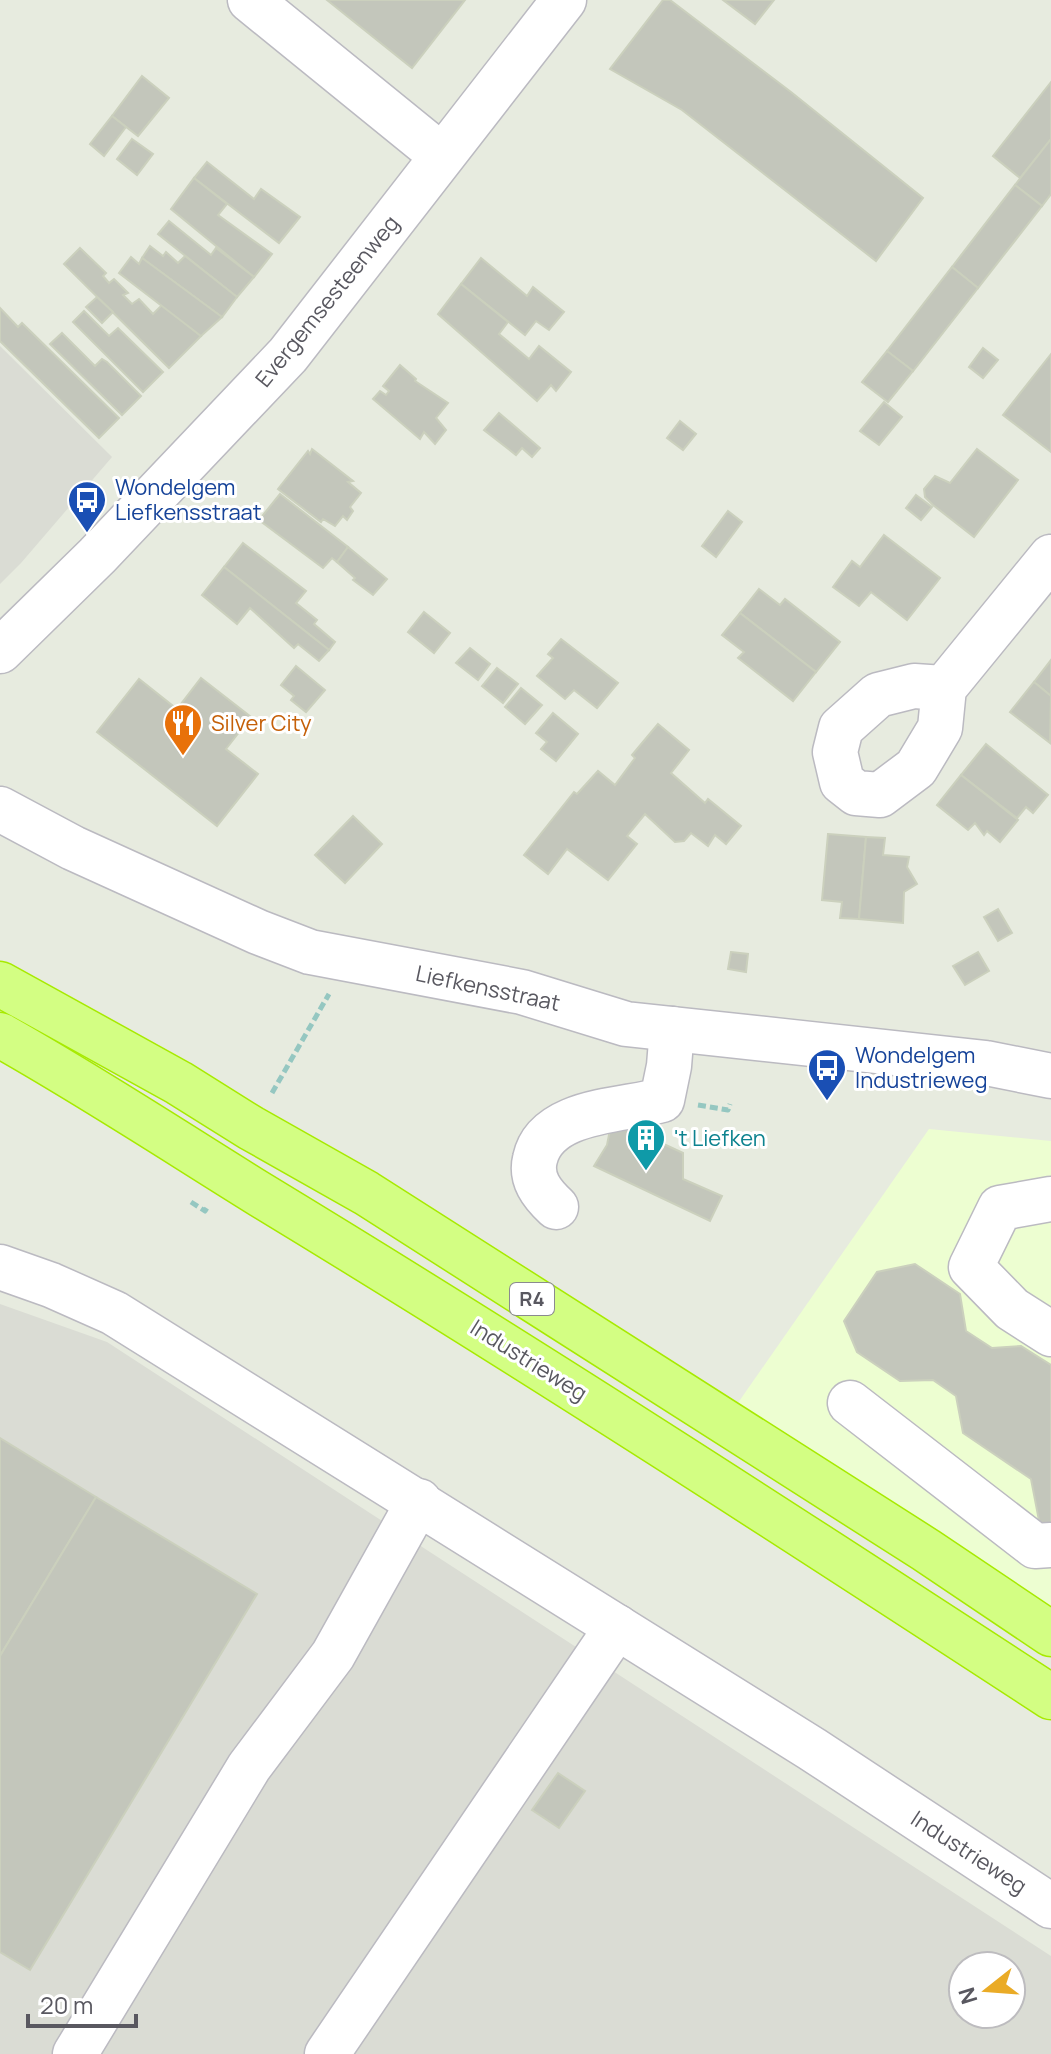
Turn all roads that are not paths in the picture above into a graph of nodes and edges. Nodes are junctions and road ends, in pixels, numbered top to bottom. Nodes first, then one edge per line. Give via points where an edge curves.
1 (250, 0) edge
2 (564, 0) edge
3 (442, 156) junction
4 (1051, 557) edge
5 (0, 651) edge
6 (944, 688) dead end
7 (0, 809) edge
8 (0, 984) edge
9 (672, 1029) junction
10 (0, 1035) edge
11 (1051, 1076) edge
12 (1051, 1199) edge
13 (556, 1207) dead end
14 (0, 1240) edge
15 (0, 1267) edge
16 (114, 1313) junction
17 (1051, 1334) edge
18 (850, 1403) dead end
19 (419, 1501) junction
20 (1051, 1545) edge
21 (617, 1627) junction
22 (1051, 1634) edge
23 (1051, 1697) edge
24 (1051, 1906) edge
25 (75, 2054) edge
26 (327, 2054) edge

1 - 3 street
2 - 3 street, Evergemsesteenweg
3 - 5 street, Evergemsesteenweg via 288,355
4 - 6 street
7 - 9 street, Liefkensstraat via 73,848 310,952 522,992 626,1024
8 - 22 highway, R4 via 366,1193
9 - 11 street, Liefkensstraat via 986,1063
9 - 13 street via 662,1100 587,1114 537,1147 532,1168 541,1194
10 - 23 highway, Industrieweg / R4 via 470,1322
12 - 17 street via 1000,1208 971,1267 1012,1309
14 - 16 street, Industrieweg
15 - 16 street, Industrieweg
16 - 19 street, Industrieweg
18 - 20 street via 1035,1546
19 - 21 street, Industrieweg
19 - 25 street via 333,1655 249,1767
21 - 24 street, Industrieweg
21 - 26 street

